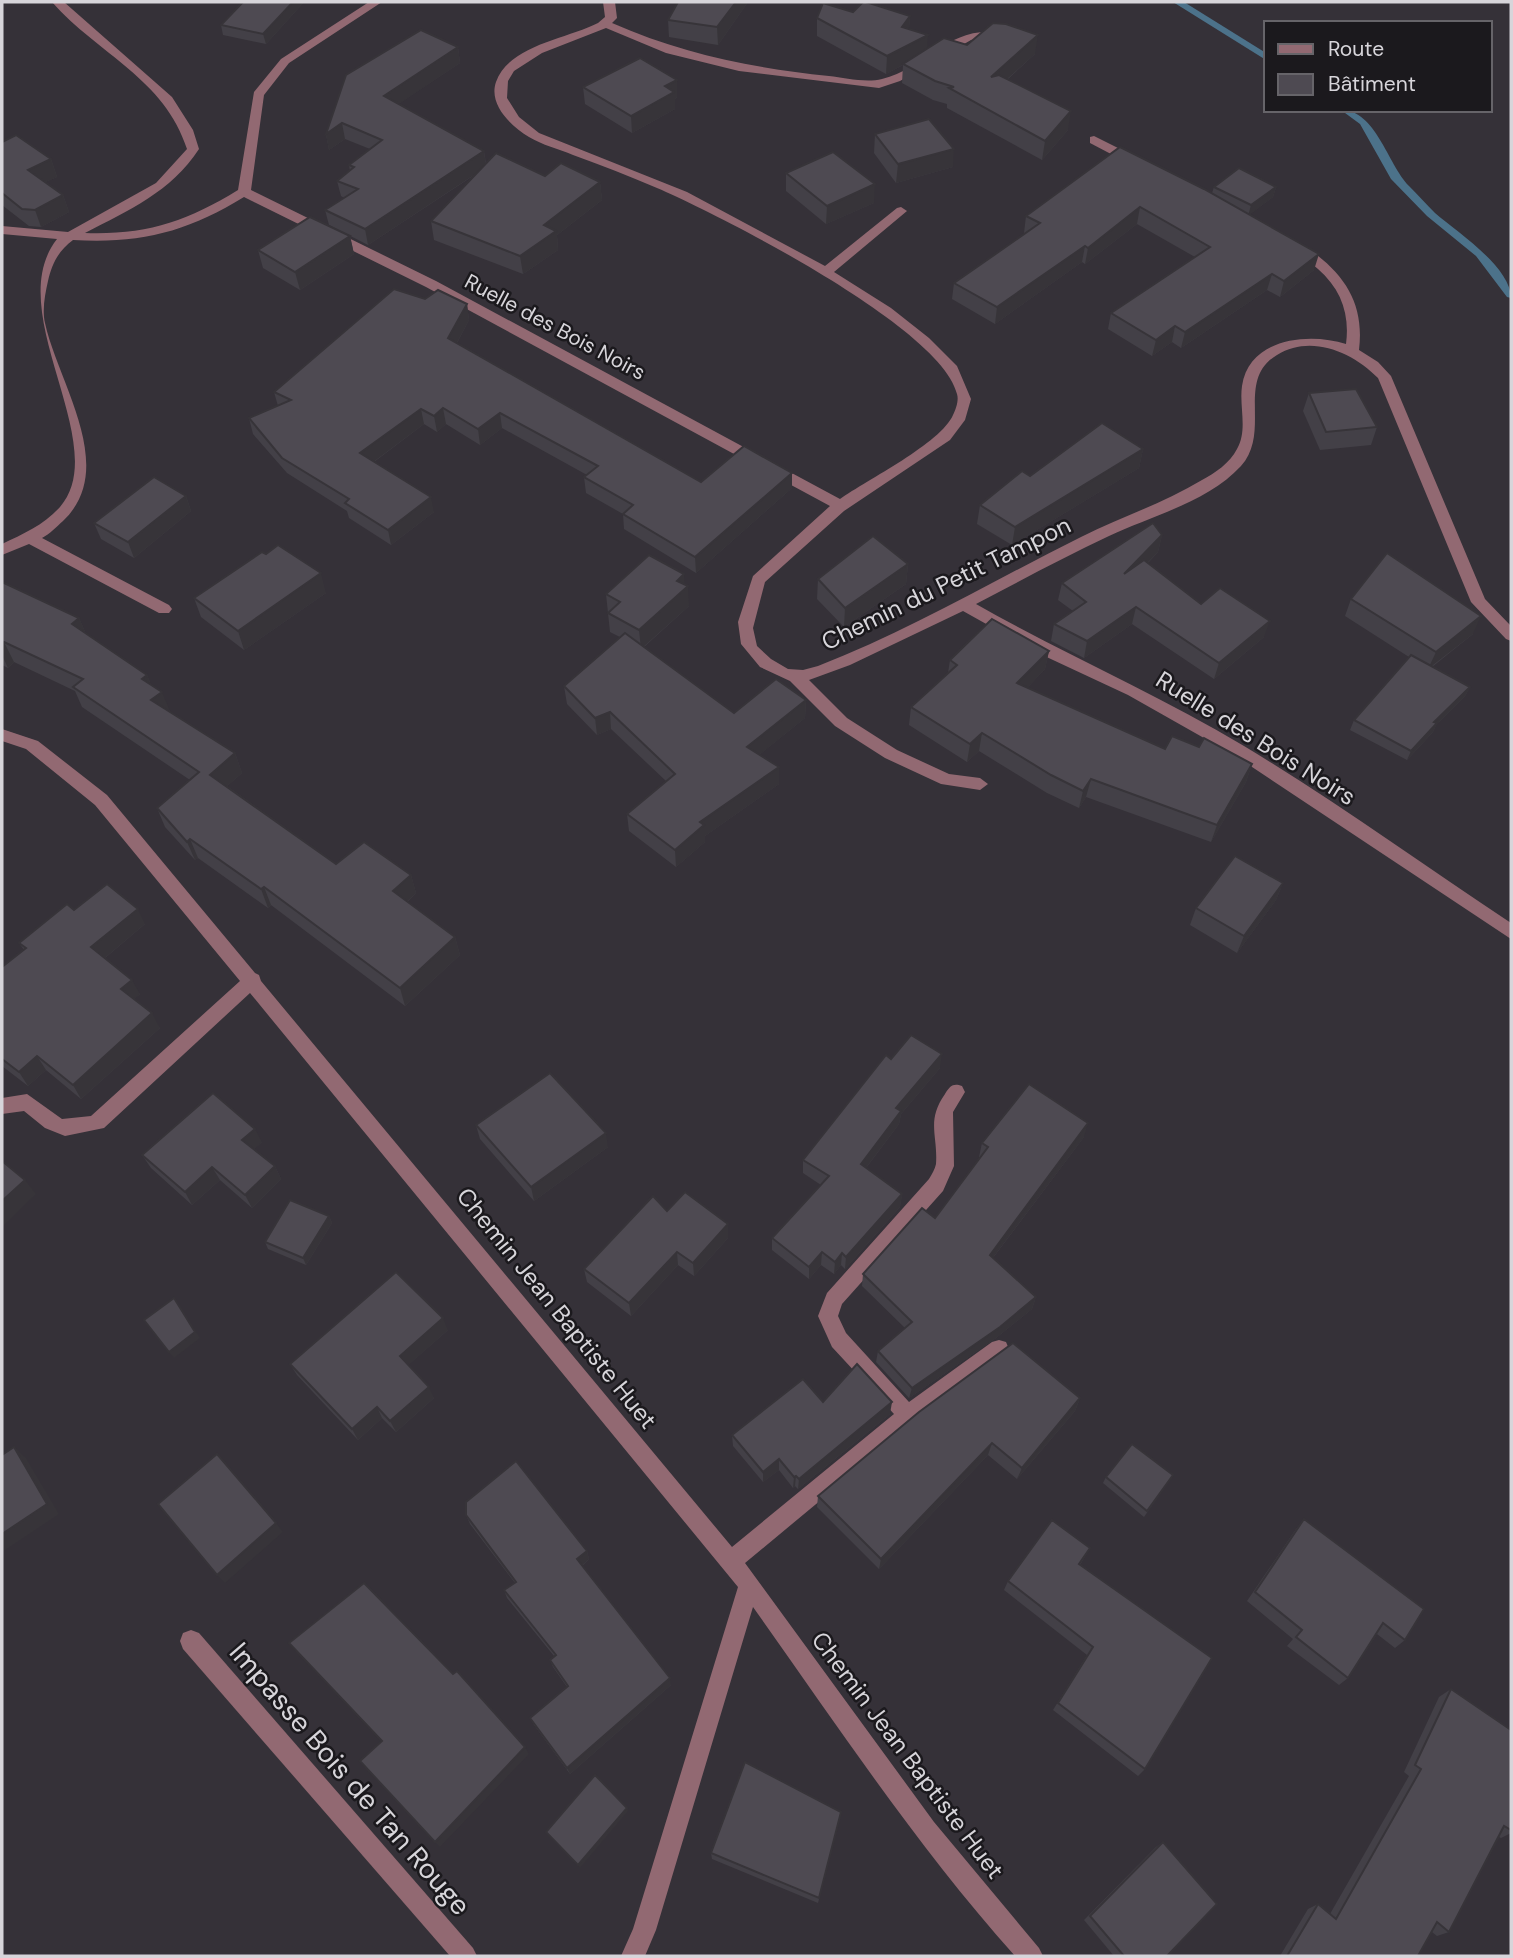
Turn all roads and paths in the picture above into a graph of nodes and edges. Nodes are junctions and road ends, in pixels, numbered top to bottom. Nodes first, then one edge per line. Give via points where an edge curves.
1 (58, 2) edge
2 (376, 2) edge
3 (609, 2) edge
4 (606, 24) junction
5 (1013, 37) edge
6 (1094, 140) dead end
7 (1141, 165) edge
8 (244, 192) junction
9 (901, 211) dead end
10 (2, 230) edge
11 (70, 236) junction
12 (1286, 241) edge
13 (826, 272) junction
14 (1352, 350) junction
15 (841, 506) junction
16 (32, 538) junction
17 (2, 550) edge
18 (965, 604) junction
19 (164, 609) dead end
20 (1511, 635) edge
21 (795, 676) junction
22 (2, 735) edge
23 (980, 784) dead end
24 (1511, 932) edge
25 (253, 981) junction
26 (956, 1092) dead end
27 (2, 1106) edge
28 (999, 1349) edge
29 (908, 1415) junction
30 (731, 1561) junction
31 (750, 1584) junction
32 (191, 1641) dead end
33 (465, 1956) edge
34 (633, 1956) edge
35 (1031, 1956) edge

1 - 11 street via 136,66 177,111 192,149 182,169 162,187
2 - 8 street via 285,61 258,95
3 - 4 street via 611,18
4 - 5 street via 662,49 762,70 879,84 893,81 963,38 994,33
4 - 13 street via 513,64 499,89 501,101 516,122 535,136 680,193
6 - 7 street
8 - 11 street via 175,228 104,239
8 - 15 street, Ruelle des Bois Noirs via 431,284
9 - 13 street
10 - 11 street
11 - 16 street via 52,252 38,312 42,337 77,435 80,470 72,499 60,516
12 - 14 street via 1312,257 1344,291 1354,311
13 - 15 street via 932,346 957,376 964,396 961,415 949,433
14 - 18 street, Chemin du Petit Tampon via 1333,344 1296,343 1260,359 1250,372 1247,388 1249,445 1236,463 1208,484 1091,537
14 - 20 street, Chemin du Petit Tampon via 1370,360 1384,376 1479,602
15 - 21 street via 759,579 743,626 757,658
16 - 17 street
16 - 19 street
18 - 21 street, Chemin du Petit Tampon via 848,660
18 - 24 street, Ruelle des Bois Noirs via 1240,751
21 - 23 street via 841,722 891,754 947,780
22 - 25 street, Chemin Jean Baptiste Huet via 32,745 101,800
25 - 27 street via 97,1122 59,1128 27,1102
25 - 30 street, Chemin Jean Baptiste Huet
26 - 29 street via 944,1110 945,1166 936,1185 834,1299 828,1316 839,1340
28 - 29 street
29 - 30 street
30 - 31 street, Chemin Jean Baptiste Huet
31 - 34 street
31 - 35 street, Chemin Jean Baptiste Huet via 926,1830
32 - 33 street, Impasse Bois de Tan Rouge

